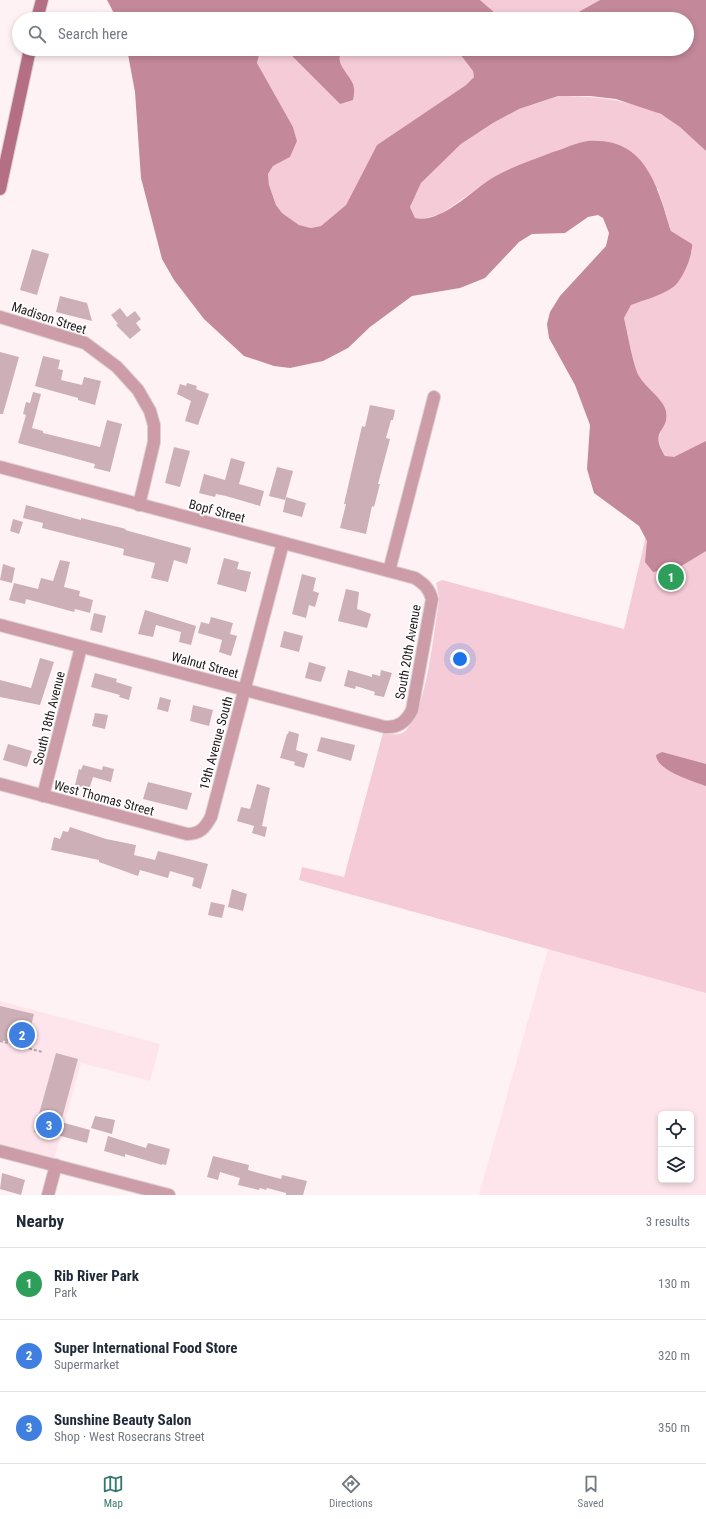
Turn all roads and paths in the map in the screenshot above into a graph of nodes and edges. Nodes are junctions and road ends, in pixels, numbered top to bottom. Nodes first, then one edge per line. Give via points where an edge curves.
1 (42, 0) edge
2 (39, 12) edge
3 (28, 56) edge
4 (7, 152) junction
5 (0, 171) edge
6 (0, 189) edge
7 (0, 317) edge
8 (434, 397) dead end
9 (0, 468) edge
10 (139, 505) junction
11 (283, 543) junction
12 (389, 571) junction
13 (425, 584) joint
14 (0, 625) edge
15 (81, 647) junction
16 (245, 691) junction
17 (402, 723) joint
18 (0, 784) edge
19 (43, 796) junction
20 (201, 831) joint
21 (0, 1041) edge
22 (43, 1052) dead end
23 (0, 1151) edge
24 (56, 1165) junction
25 (48, 1195) edge
26 (169, 1195) edge

1 - 2 main road
3 - 4 main road
4 - 5 main road
4 - 6 main road
7 - 10 street, Madison Street via 85,343 111,362 138,390 150,411 154,425 154,442
8 - 12 street
9 - 10 street, Bopf Street
10 - 11 street, Bopf Street
11 - 12 street, Bopf Street
11 - 16 street, 19th Avenue South
12 - 13 street, Bopf Street via 415,578
13 - 17 street, South 20th Avenue via 432,599 412,710
14 - 15 street, Walnut Street
15 - 16 street, Walnut Street
15 - 19 street, South 18th Avenue
16 - 17 street, Walnut Street via 385,727
16 - 20 street, 19th Avenue South via 211,817
18 - 19 street, West Thomas Street
19 - 20 street, West Thomas Street via 187,834
21 - 22 path
23 - 24 street
24 - 25 street
24 - 26 street

